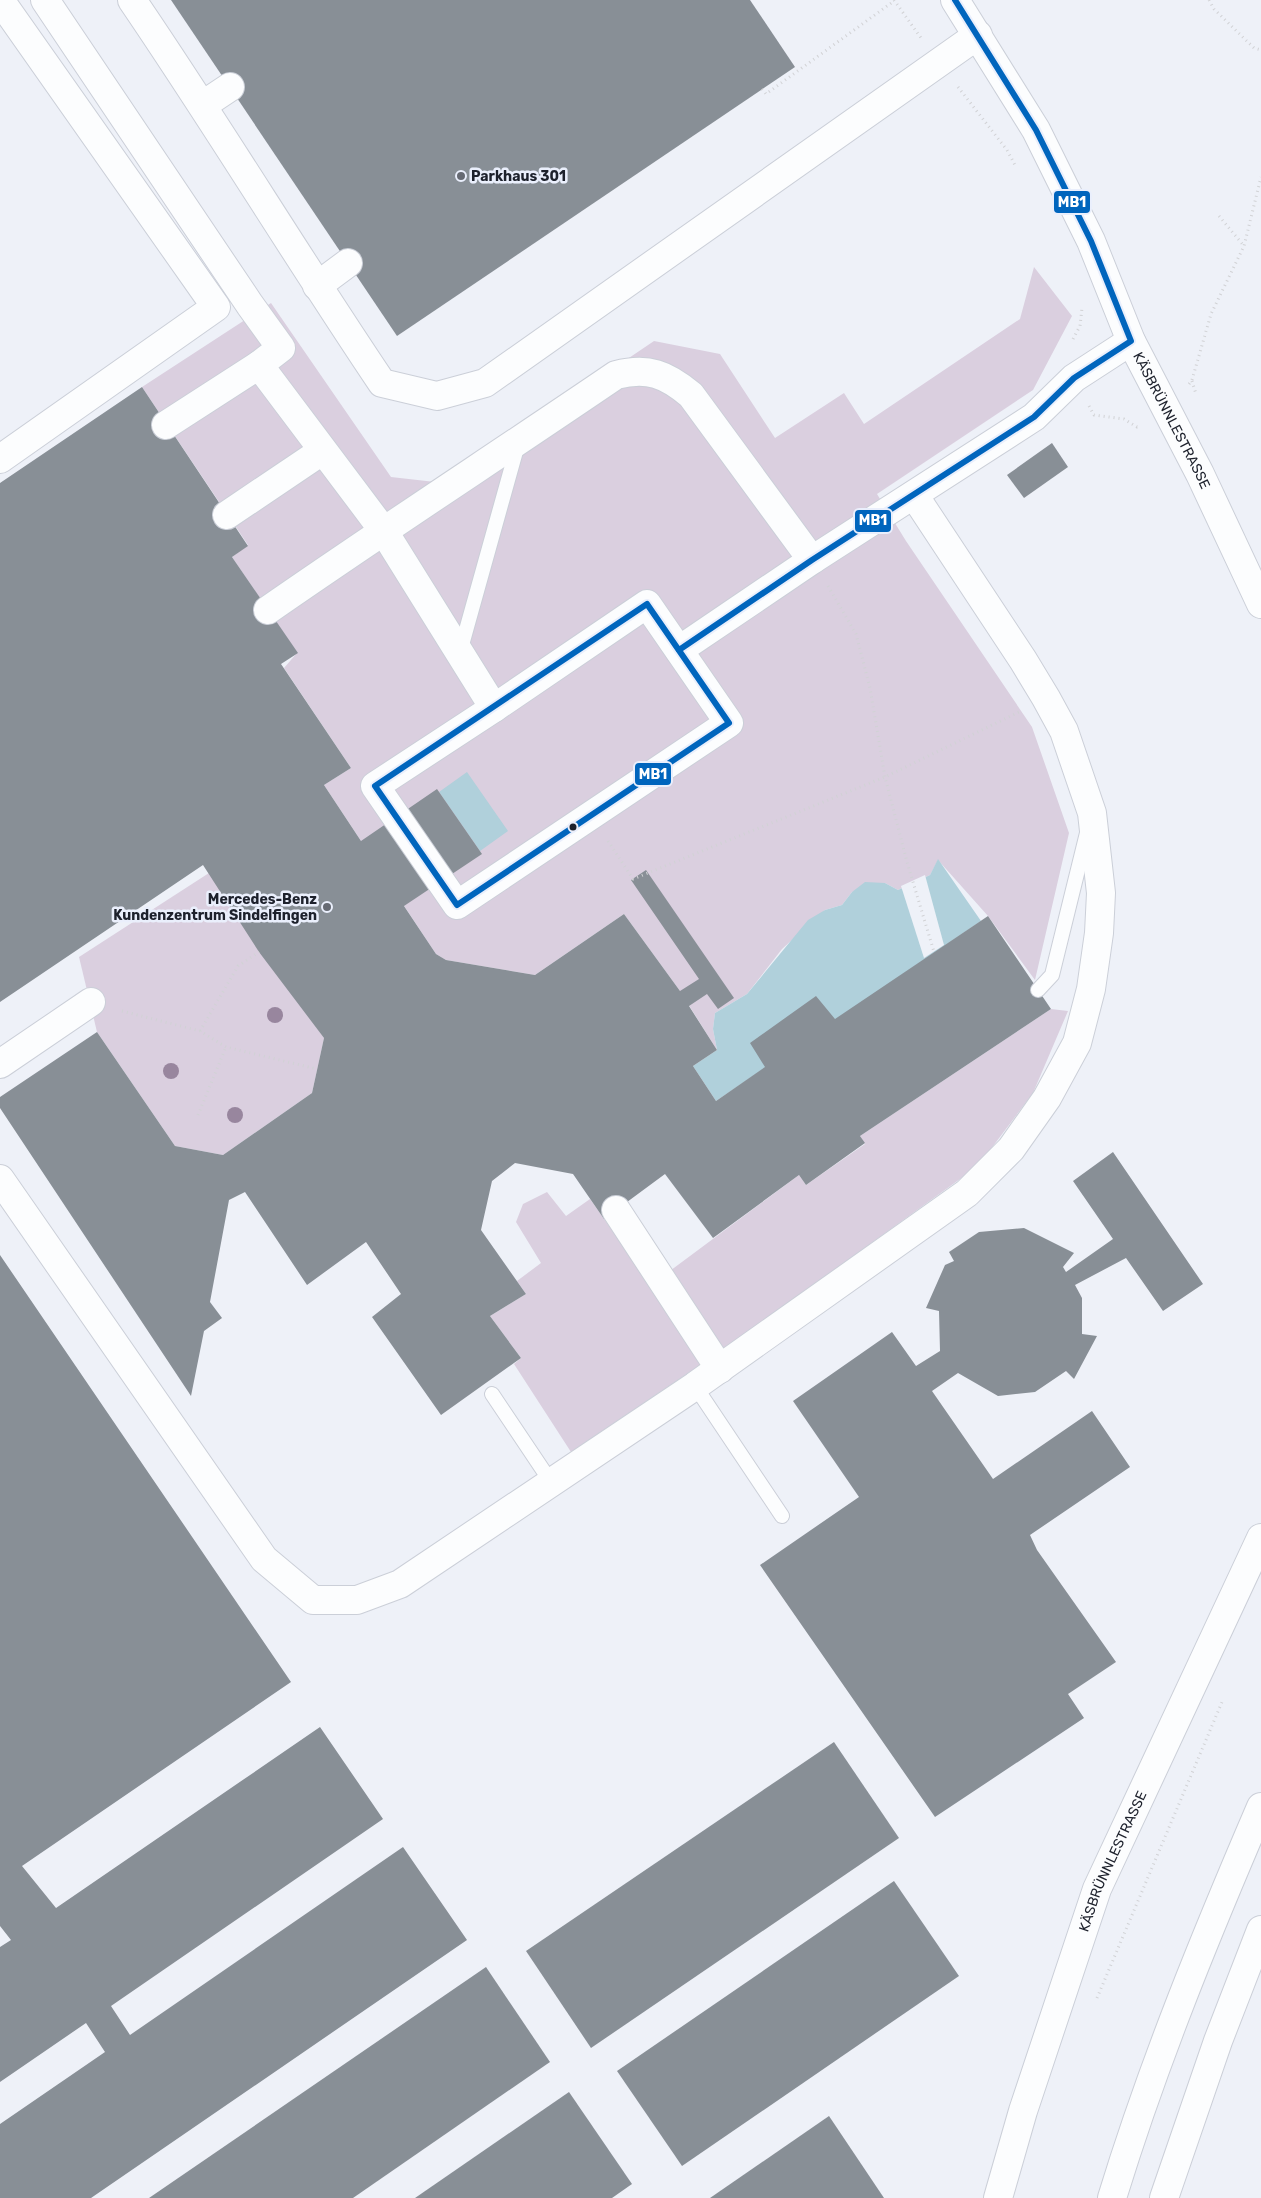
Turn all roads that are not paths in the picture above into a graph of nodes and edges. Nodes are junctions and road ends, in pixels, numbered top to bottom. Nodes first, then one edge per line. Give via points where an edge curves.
1 (0, 0) edge
2 (44, 0) edge
3 (132, 0) edge
4 (955, 0) edge
5 (978, 35) junction
6 (230, 87) dead end
7 (203, 105) junction
8 (348, 263) dead end
9 (317, 286) junction
10 (1132, 340) junction
11 (259, 365) junction
12 (166, 425) dead end
13 (519, 441) junction
14 (322, 451) junction
15 (0, 459) edge
16 (914, 495) junction
17 (227, 515) dead end
18 (383, 530) junction
19 (812, 560) junction
20 (1261, 604) edge
21 (268, 610) dead end
22 (679, 650) junction
23 (460, 653) junction
24 (494, 708) junction
25 (1092, 813) junction
26 (1038, 990) dead end
27 (91, 1002) road end
28 (0, 1064) edge
29 (0, 1179) edge
30 (616, 1210) dead end
31 (720, 1369) junction
32 (696, 1386) junction
33 (492, 1394) dead end
34 (551, 1482) junction
35 (782, 1516) dead end
36 (1261, 1538) edge
37 (1261, 1807) edge
38 (1261, 1930) edge
39 (1261, 1978) edge
40 (1182, 2141) junction
41 (998, 2198) edge
42 (1112, 2198) edge
43 (1164, 2198) edge

1 - 15 main road via 216,307
2 - 11 main road via 281,348
3 - 7 main road
4 - 5 main road, KÄSBRÜNNLESTRASSE
5 - 9 main road via 484,383 437,396 382,383
5 - 10 main road, KÄSBRÜNNLESTRASSE via 1036,130 1091,241
6 - 7 main road
7 - 9 main road
8 - 9 main road
10 - 16 main road via 1074,378 1034,417
10 - 20 main road, KÄSBRÜNNLESTRASSE
11 - 12 main road
11 - 14 main road
13 - 18 main road
13 - 19 main road via 616,375 632,371 654,372 691,394
13 - 23 lane
14 - 17 main road
14 - 18 main road
16 - 19 main road
16 - 25 main road via 1046,698 1064,732
18 - 21 main road
18 - 23 main road
19 - 22 main road
22 - 24 main road via 647,604
22 - 24 main road via 729,723 457,905 375,786
23 - 24 main road
25 - 26 lane via 1052,975
25 - 31 main road via 1100,893 1099,932 1091,989 1077,1043 1047,1098 1011,1149 968,1193
27 - 28 main road
29 - 34 main road via 264,1559 313,1600 357,1600 400,1584
30 - 31 main road
31 - 32 main road
32 - 34 main road
32 - 35 lane
33 - 34 lane
36 - 41 main road, KÄSBRÜNNLESTRASSE via 1098,1889 1023,2111
37 - 42 main road via 1163,2046
38 - 40 main road
39 - 40 main road
40 - 43 main road

